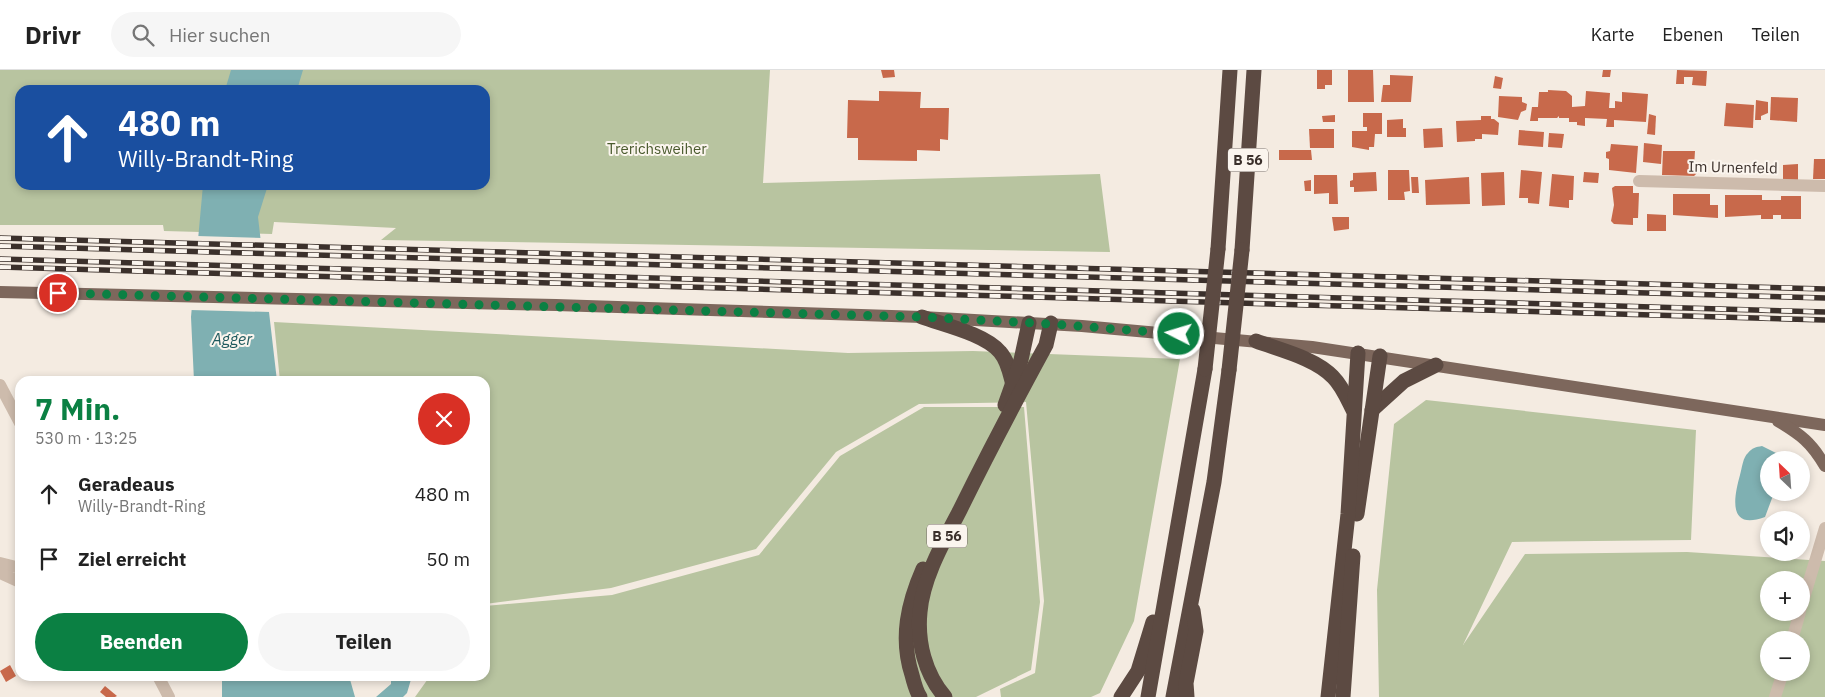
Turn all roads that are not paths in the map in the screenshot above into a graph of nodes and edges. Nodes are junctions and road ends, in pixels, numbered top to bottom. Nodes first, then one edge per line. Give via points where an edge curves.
1 (1230, 70) edge
2 (1254, 70) edge
3 (1640, 181) dead end
4 (1825, 186) edge
5 (0, 292) edge
6 (922, 317) junction
7 (1029, 323) junction
8 (1051, 324) junction
9 (1256, 341) junction
10 (1358, 353) junction
11 (1380, 356) junction
12 (1436, 365) junction
13 (0, 385) edge
14 (1013, 385) junction
15 (1372, 410) junction
16 (1354, 411) junction
17 (15, 414) edge
18 (1771, 418) junction
19 (1825, 425) edge
20 (1825, 466) edge
21 (1825, 528) edge
22 (0, 563) edge
23 (15, 567) edge
24 (0, 573) edge
25 (1169, 575) junction
26 (1810, 578) edge
27 (15, 580) edge
28 (1191, 597) junction
29 (160, 681) edge
30 (1779, 681) edge
31 (168, 697) edge
32 (920, 697) edge
33 (945, 697) edge
34 (1121, 697) edge
35 (1148, 697) edge
36 (1173, 697) edge
37 (1187, 697) edge
38 (1328, 697) edge
39 (1343, 697) edge
40 (1775, 697) edge

1 - 25 highway, B 56, bridge via 1218,249 1205,369
2 - 28 highway, B 56, bridge via 1242,250 1229,370 1214,482
3 - 4 street, Im Urnenfeld
5 - 6 main road
6 - 7 main road
6 - 14 highway via 992,345 1007,364
7 - 8 main road
7 - 14 highway
8 - 9 main road
8 - 33 highway, B 56 via 1046,346 939,550 926,587 919,633 926,665
9 - 10 main road
9 - 16 highway via 1312,363 1332,376
10 - 11 main road
10 - 16 highway
11 - 12 main road
11 - 15 highway
12 - 15 highway via 1404,380
12 - 18 main road
13 - 17 street
14 - 32 highway via 1002,414 934,541 912,594 906,628 907,659
15 - 39 highway via 1357,515
16 - 38 highway via 1348,514
18 - 19 main road
18 - 20 main road via 1805,438 1814,446
21 - 26 street
22 - 23 street
24 - 27 street
25 - 34 highway, B 56 via 1138,671
25 - 35 highway, B 56
28 - 36 highway, B 56
28 - 37 highway via 1196,632 1186,683
29 - 31 street
30 - 40 street

